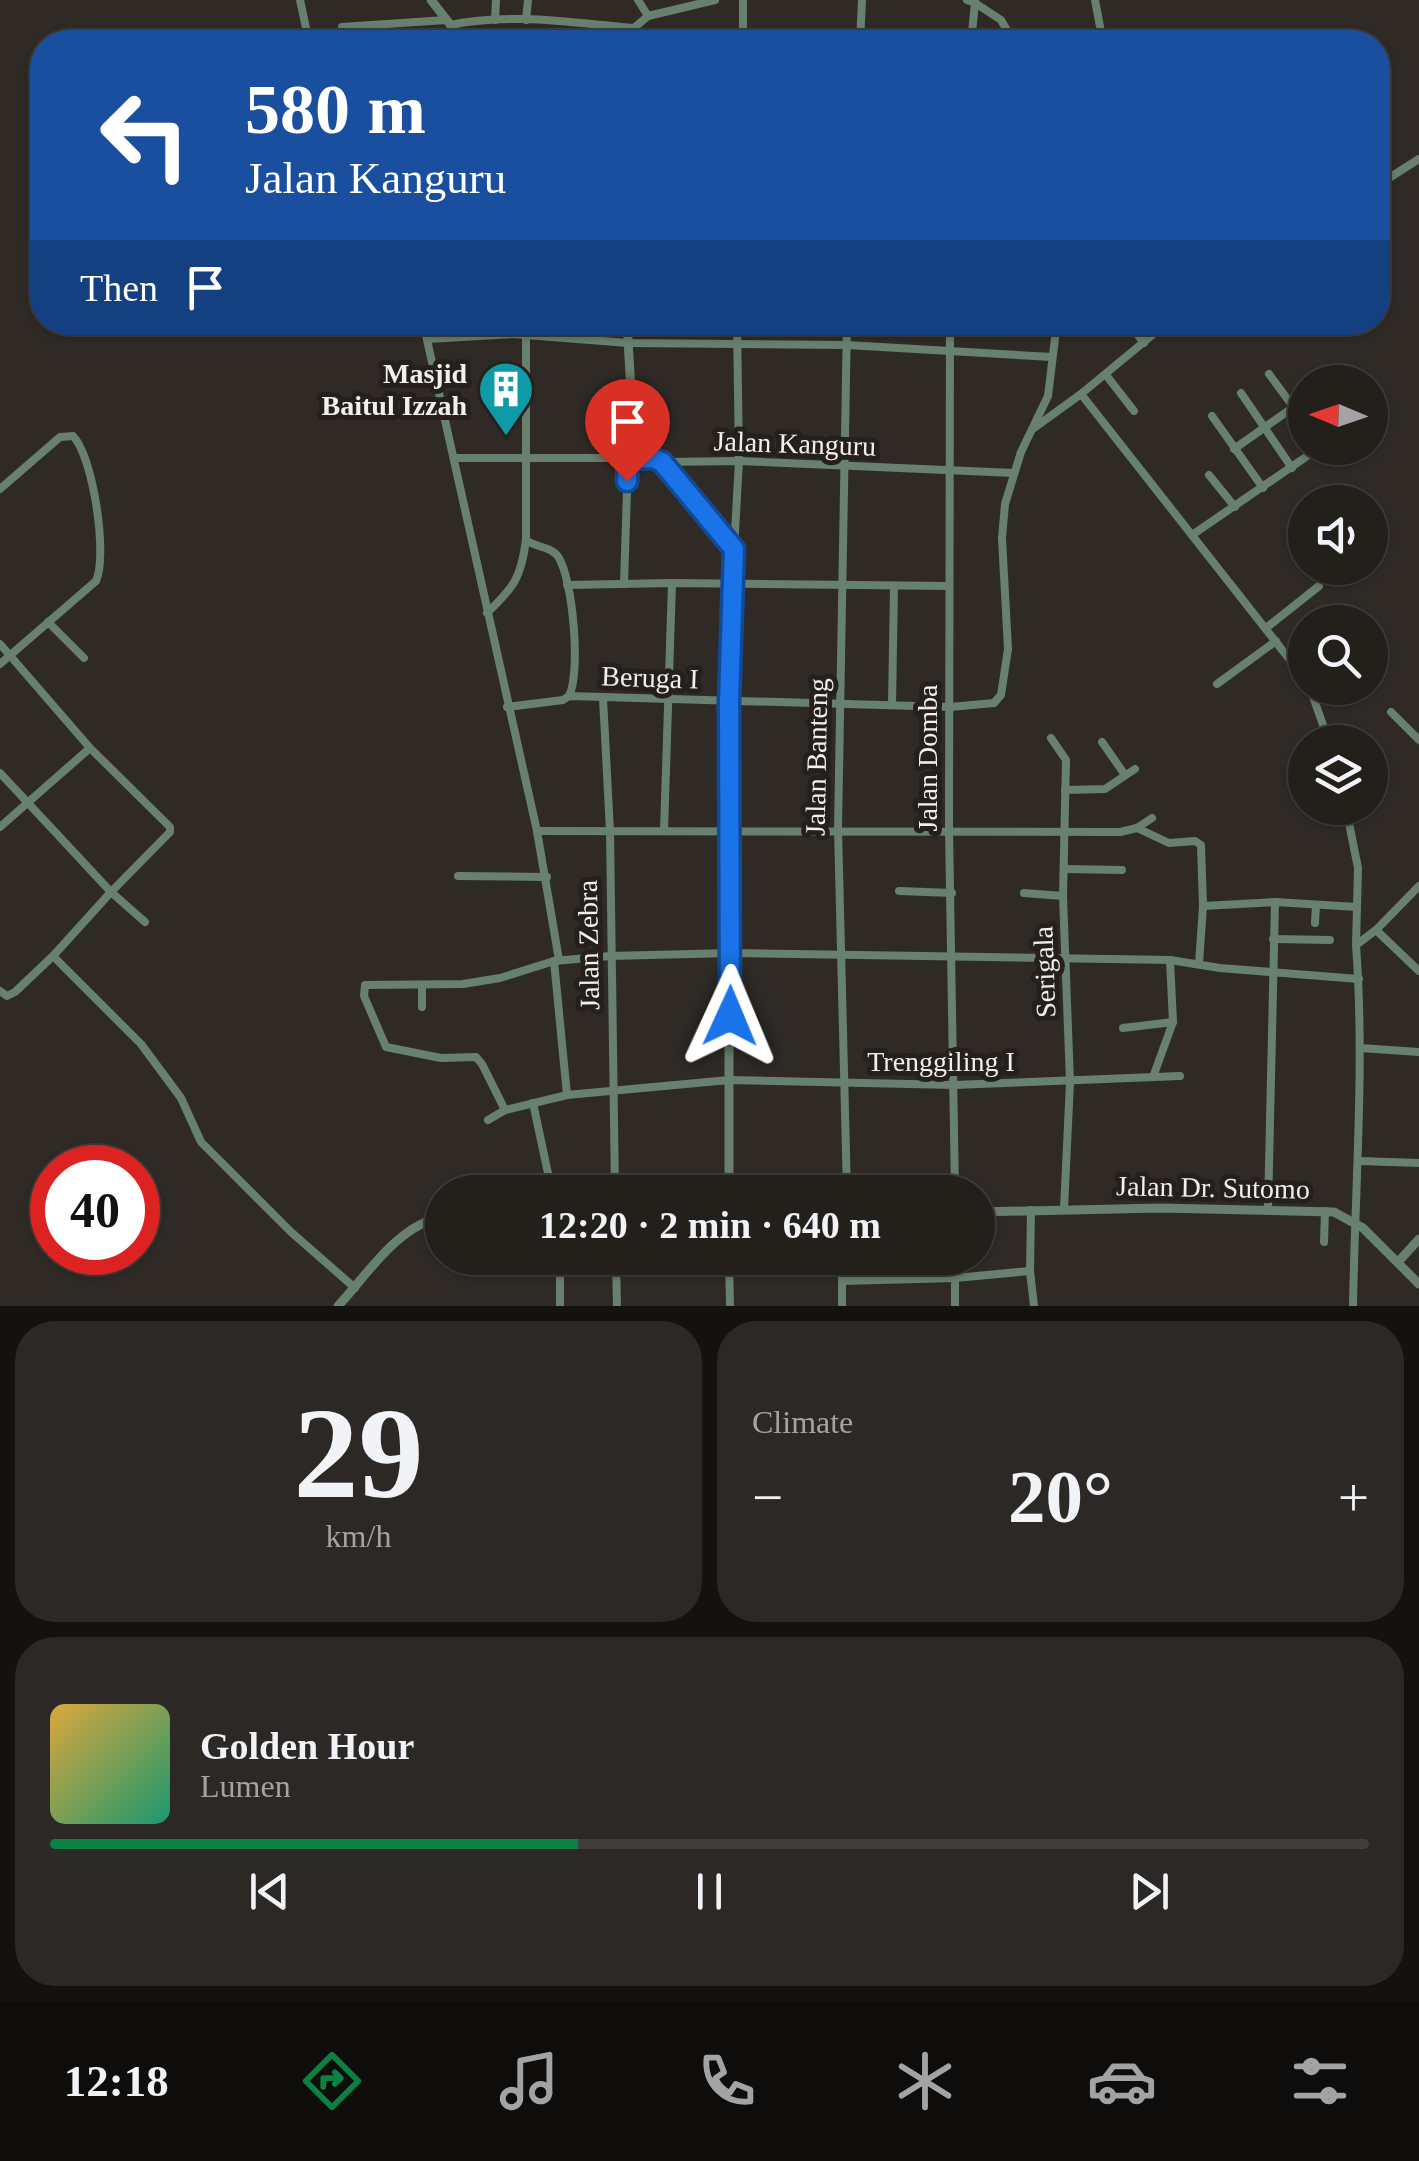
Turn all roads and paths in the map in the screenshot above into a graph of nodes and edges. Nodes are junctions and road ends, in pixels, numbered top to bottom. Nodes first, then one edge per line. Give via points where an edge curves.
1 (300, 0) edge
2 (431, 0) edge
3 (496, 0) edge
4 (528, 0) edge
5 (638, 0) edge
6 (716, 0) edge
7 (743, 0) edge
8 (862, 0) edge
9 (1095, 0) edge
10 (972, 1) edge
11 (648, 16) junction
12 (495, 20) junction
13 (526, 20) junction
14 (448, 22) junction
15 (342, 26) dead end
16 (634, 28) joint
17 (306, 30) edge
18 (454, 30) edge
19 (743, 30) edge
20 (861, 30) edge
21 (972, 30) edge
22 (1007, 30) edge
23 (1101, 30) edge
24 (1419, 159) edge
25 (1390, 178) edge
26 (427, 335) edge
27 (526, 335) junction
28 (628, 335) edge
29 (736, 335) edge
30 (847, 335) edge
31 (949, 335) edge
32 (1055, 335) edge
33 (1138, 335) edge
34 (1153, 335) edge
35 (428, 339) junction
36 (628, 342) junction
37 (1144, 343) junction
38 (847, 345) junction
39 (736, 346) junction
40 (948, 351) junction
41 (1052, 357) junction
42 (1270, 374) dead end
43 (1106, 375) junction
44 (1241, 393) dead end
45 (1081, 394) junction
46 (1288, 399) edge
47 (1288, 410) edge
48 (1134, 411) dead end
49 (1212, 416) dead end
50 (1264, 428) junction
51 (1031, 430) junction
52 (1234, 449) junction
53 (456, 458) junction
54 (526, 458) junction
55 (628, 459) junction
56 (739, 460) junction
57 (662, 462) junction
58 (1296, 465) edge
59 (843, 466) junction
60 (1292, 468) junction
61 (948, 472) junction
62 (1014, 473) junction
63 (1210, 475) dead end
64 (1263, 488) junction
65 (0, 489) edge
66 (1235, 507) junction
67 (1192, 535) junction
68 (526, 540) junction
69 (734, 549) junction
70 (672, 582) junction
71 (624, 584) junction
72 (732, 584) junction
73 (567, 585) junction
74 (841, 586) junction
75 (949, 586) junction
76 (1319, 586) dead end
77 (894, 587) junction
78 (487, 613) junction
79 (48, 622) junction
80 (1266, 628) junction
81 (1276, 641) junction
82 (0, 644) edge
83 (10, 655) junction
84 (1288, 657) edge
85 (84, 658) dead end
86 (0, 664) edge
87 (1217, 684) dead end
88 (569, 696) junction
89 (602, 698) junction
90 (670, 701) junction
91 (729, 702) junction
92 (839, 704) junction
93 (892, 704) junction
94 (507, 706) junction
95 (950, 708) junction
96 (1391, 712) dead end
97 (1051, 738) dead end
98 (1419, 740) edge
99 (1102, 742) dead end
100 (90, 748) junction
101 (1135, 768) dead end
102 (0, 773) edge
103 (1125, 776) junction
104 (1065, 790) junction
105 (27, 802) junction
106 (1152, 818) dead end
107 (1349, 825) edge
108 (0, 828) edge
109 (1137, 828) junction
110 (730, 829) junction
111 (838, 829) junction
112 (949, 829) junction
113 (664, 830) junction
114 (538, 831) junction
115 (610, 831) junction
116 (1064, 832) junction
117 (1064, 869) junction
118 (1122, 870) dead end
119 (458, 876) dead end
120 (547, 877) junction
121 (1419, 886) edge
122 (900, 891) dead end
123 (111, 892) junction
124 (1024, 892) dead end
125 (952, 893) junction
126 (1063, 896) junction
127 (1274, 902) junction
128 (1316, 905) junction
129 (1203, 906) junction
130 (1357, 908) junction
131 (145, 922) dead end
132 (1315, 923) dead end
133 (1376, 930) junction
134 (1273, 940) junction
135 (1330, 940) dead end
136 (1356, 944) junction
137 (731, 953) junction
138 (53, 956) junction
139 (610, 956) junction
140 (841, 957) junction
141 (953, 957) junction
142 (1067, 959) junction
143 (1170, 960) junction
144 (557, 961) junction
145 (1199, 964) junction
146 (1419, 971) edge
147 (1271, 972) junction
148 (1359, 978) junction
149 (422, 985) junction
150 (0, 991) edge
151 (422, 1007) dead end
152 (1173, 1022) junction
153 (1123, 1028) dead end
154 (1360, 1048) junction
155 (1419, 1052) edge
156 (1180, 1076) dead end
157 (1153, 1077) junction
158 (729, 1080) junction
159 (1070, 1082) junction
160 (846, 1083) junction
161 (954, 1084) junction
162 (613, 1090) junction
163 (567, 1095) junction
164 (533, 1103) junction
165 (505, 1110) junction
166 (488, 1120) dead end
167 (1360, 1161) junction
168 (1419, 1163) edge
169 (548, 1175) edge
170 (615, 1175) edge
171 (729, 1175) edge
172 (847, 1175) edge
173 (955, 1175) edge
174 (1064, 1209) junction
175 (1031, 1210) junction
176 (1268, 1210) junction
177 (995, 1211) edge
178 (1325, 1211) junction
179 (1354, 1221) junction
180 (425, 1224) edge
181 (1419, 1239) edge
182 (1324, 1242) dead end
183 (1398, 1262) junction
184 (1030, 1271) junction
185 (560, 1275) edge
186 (616, 1275) edge
187 (730, 1275) edge
188 (842, 1275) edge
189 (955, 1278) junction
190 (842, 1281) junction
191 (1419, 1284) edge
192 (354, 1288) junction
193 (338, 1306) edge
194 (560, 1306) edge
195 (617, 1306) edge
196 (730, 1306) edge
197 (842, 1306) edge
198 (955, 1306) edge
199 (1034, 1306) edge
200 (1353, 1306) edge

1 - 17 street
2 - 14 street
3 - 12 street
4 - 13 street
5 - 11 street
6 - 11 street
7 - 19 street
8 - 20 street
9 - 23 street
10 - 21 street
10 - 22 street
11 - 16 street
12 - 13 street
12 - 14 street
13 - 16 street
14 - 15 street
14 - 18 street
24 - 25 street
26 - 35 street
27 - 35 street
27 - 36 street
27 - 54 street
28 - 36 street
29 - 39 street
30 - 38 street, Jalan Banteng
31 - 40 street, Jalan Domba
32 - 41 street, Beruga I
33 - 37 street
34 - 37 street
35 - 53 street
36 - 39 street
36 - 57 street via 633,420
37 - 43 street
38 - 39 street
38 - 40 street
38 - 59 street, Jalan Banteng
39 - 56 street
40 - 41 street
40 - 61 street, Jalan Domba
41 - 51 street, Beruga I via 1048,396
42 - 46 street
43 - 45 street
43 - 48 street
44 - 50 street
45 - 51 street
45 - 67 street
47 - 50 street
49 - 52 street
50 - 52 street
50 - 60 street
51 - 62 street, Beruga I
52 - 64 street
53 - 54 street, Jalan Kanguru
53 - 78 street
54 - 55 street, Jalan Kanguru
54 - 68 street
55 - 57 street, Jalan Kanguru
55 - 71 street
56 - 57 street, Jalan Kanguru
56 - 59 street, Jalan Kanguru
56 - 69 street
57 - 69 street
58 - 60 street
59 - 61 street, Jalan Kanguru
59 - 74 street, Jalan Banteng
60 - 64 street
61 - 62 street, Jalan Kanguru
61 - 75 street, Jalan Domba
62 - 95 street, Beruga I via 1002,538 1008,634 1001,694 994,704
63 - 66 street
64 - 66 street
65 - 79 street via 60,438 73,436 82,447 95,499 99,574
66 - 67 street
67 - 80 street
68 - 73 street via 557,554
68 - 78 street via 513,588
69 - 72 street
70 - 71 street
70 - 72 street
70 - 90 street
71 - 73 street
72 - 74 street
72 - 91 street
73 - 88 street via 574,676
74 - 77 street
74 - 92 street, Jalan Banteng
75 - 77 street
75 - 95 street, Jalan Domba
76 - 80 street
77 - 93 street
78 - 94 street
79 - 83 street
79 - 85 street
80 - 81 street
81 - 84 street
81 - 87 street
82 - 83 street
83 - 86 street
83 - 100 street
88 - 89 street, Beruga I
88 - 94 street, Beruga I
89 - 90 street, Beruga I
89 - 115 street, Jalan Zebra
90 - 91 street, Beruga I
90 - 113 street
91 - 92 street, Beruga I
91 - 110 street
92 - 93 street, Beruga I
92 - 111 street, Jalan Banteng
93 - 95 street, Beruga I
94 - 114 street
95 - 112 street, Jalan Domba
96 - 98 street
97 - 104 street, Serigala via 1066,760
99 - 103 street
100 - 105 street
100 - 123 street via 170,827
101 - 103 street
102 - 105 street
103 - 104 street via 1105,789
104 - 116 street, Serigala
105 - 108 street
105 - 123 street
106 - 109 street
107 - 130 street
109 - 116 street
109 - 129 street via 1168,843 1199,842
110 - 111 street
110 - 113 street
110 - 137 street
111 - 112 street
111 - 140 street, Jalan Banteng
112 - 116 street
112 - 125 street, Jalan Domba
113 - 115 street
114 - 115 street
114 - 120 street
115 - 139 street, Jalan Zebra
116 - 117 street, Serigala
117 - 118 street
117 - 126 street, Serigala
119 - 120 street
120 - 144 street
121 - 133 street
122 - 125 street
123 - 131 street
123 - 138 street
124 - 126 street
125 - 141 street, Jalan Domba
126 - 142 street, Serigala
127 - 128 street
127 - 129 street
127 - 134 street
128 - 130 street
128 - 132 street
129 - 145 street
130 - 136 street
133 - 136 street
133 - 146 street
134 - 135 street
134 - 147 street
136 - 148 street
137 - 139 street
137 - 140 street
137 - 158 street
138 - 150 street via 15,992
138 - 192 street via 141,1044 181,1098 201,1142
139 - 144 street
139 - 162 street, Jalan Zebra
140 - 141 street
140 - 160 street, Jalan Banteng
141 - 142 street
141 - 161 street, Jalan Domba
142 - 143 street
142 - 159 street, Serigala
143 - 145 street
143 - 152 street
144 - 149 street via 481,982
144 - 163 street
145 - 147 street
147 - 148 street
147 - 176 street
148 - 154 street
149 - 151 street
149 - 165 street via 365,985 381,1042 390,1050 476,1058
152 - 153 street
152 - 157 street
154 - 155 street
154 - 167 street
156 - 157 street, Trenggiling I
157 - 159 street, Trenggiling I
158 - 160 street, Trenggiling I
158 - 162 street, Trenggiling I
158 - 171 street
159 - 161 street, Trenggiling I
159 - 174 street, Serigala
160 - 161 street, Trenggiling I
160 - 172 street, Jalan Banteng
161 - 173 street, Jalan Domba
162 - 163 street, Trenggiling I
162 - 170 street, Jalan Zebra
163 - 164 street, Trenggiling I
164 - 165 street, Trenggiling I
164 - 169 street
165 - 166 street, Trenggiling I
167 - 168 street
167 - 179 street
174 - 175 street, Jalan Dr. Sutomo
174 - 176 street, Jalan Dr. Sutomo
175 - 177 street, Jalan Dr. Sutomo
175 - 184 street
176 - 178 street, Jalan Dr. Sutomo
178 - 179 street, Jalan Dr. Sutomo
178 - 182 street
179 - 183 street, Jalan Dr. Sutomo
179 - 200 street
180 - 192 street
181 - 183 street
183 - 191 street, Jalan Dr. Sutomo
184 - 189 street
184 - 199 street
185 - 194 street
186 - 195 street
187 - 196 street
188 - 190 street
189 - 190 street
189 - 198 street
190 - 197 street
192 - 193 street

